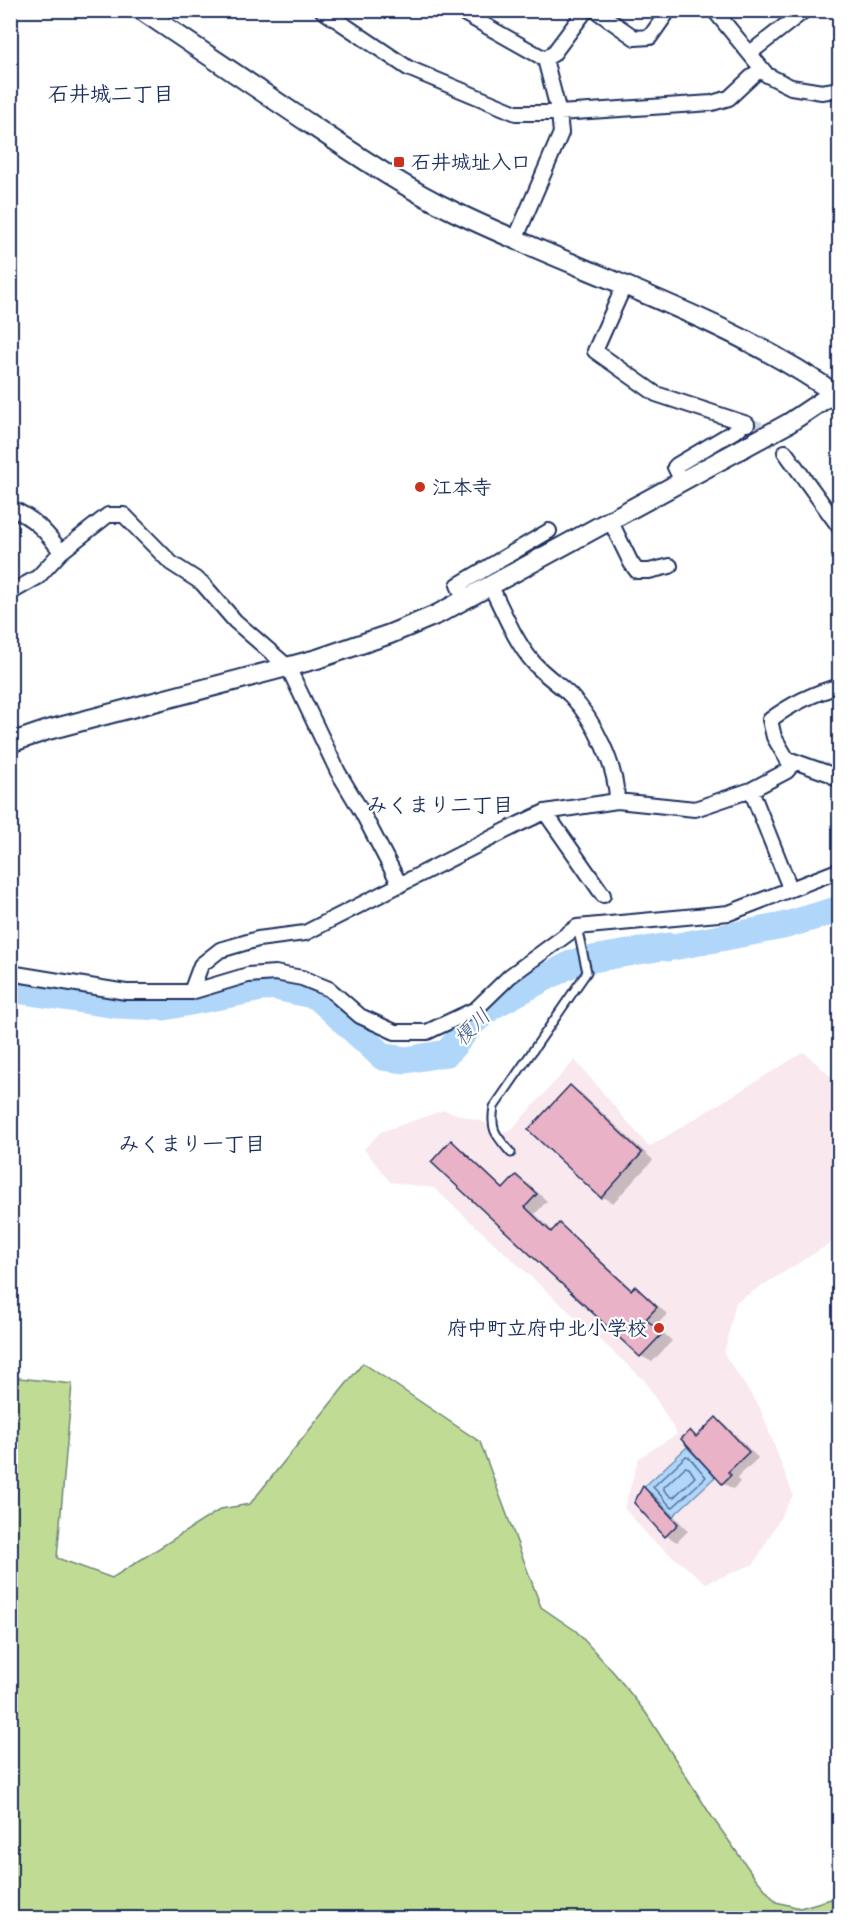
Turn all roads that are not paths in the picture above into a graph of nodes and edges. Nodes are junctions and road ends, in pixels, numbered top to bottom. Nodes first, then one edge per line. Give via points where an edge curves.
1 (141, 10) edge
2 (322, 10) edge
3 (458, 10) edge
4 (586, 10) edge
5 (595, 10) edge
6 (669, 10) edge
7 (714, 10) edge
8 (805, 10) edge
9 (750, 53) junction
10 (545, 59) junction
11 (761, 68) junction
12 (840, 89) edge
13 (559, 113) junction
14 (515, 240) junction
15 (624, 286) junction
16 (838, 394) edge
17 (785, 452) tunnel mouth
18 (682, 481) junction
19 (10, 508) edge
20 (610, 520) junction
21 (840, 528) edge
22 (549, 531) dead end
23 (61, 552) junction
24 (670, 566) dead end
25 (490, 585) junction
26 (10, 593) edge
27 (464, 599) junction
28 (288, 667) junction
29 (840, 686) edge
30 (10, 743) edge
31 (788, 759) junction
32 (840, 781) edge
33 (751, 790) junction
34 (616, 801) junction
35 (545, 812) junction
36 (840, 870) edge
37 (400, 885) junction
38 (790, 888) junction
39 (603, 895) dead end
40 (577, 927) junction
41 (12, 971) edge
42 (191, 993) junction
43 (511, 1153) dead end

1 - 14 street via 400,183
2 - 13 street via 408,68 516,113
3 - 10 street
4 - 10 street
5 - 6 street via 634,39 650,37
7 - 9 street
8 - 9 street
9 - 11 street
10 - 13 street
11 - 12 street via 790,87 822,92
11 - 13 street via 729,98 712,104
13 - 14 street via 561,133
14 - 15 street
15 - 16 street via 779,358
15 - 18 street via 595,351 656,394 746,423 676,465
16 - 18 street
17 - 21 street
18 - 20 street
19 - 23 street via 45,530
20 - 24 street via 637,571
20 - 25 street
22 - 27 street via 458,585
23 - 26 street via 38,577
23 - 28 street via 108,515 124,516 171,563 202,583 235,621
25 - 27 street
25 - 34 street via 532,661 584,711 594,728 612,773
27 - 28 street via 390,634
28 - 30 street
28 - 37 street via 338,772
29 - 31 street via 785,708 770,720 774,737
31 - 32 street
31 - 33 street via 791,766 787,771
33 - 34 street via 695,809
33 - 38 street
34 - 35 street
35 - 37 street
35 - 39 street
36 - 38 street
37 - 42 street via 305,933 258,939 219,950 201,965
38 - 40 street via 729,913
40 - 42 street via 510,976 477,1009 427,1032 395,1032 360,1016 329,989 275,973 248,975
40 - 43 lane via 587,972 494,1107 494,1134
41 - 42 street via 126,992

